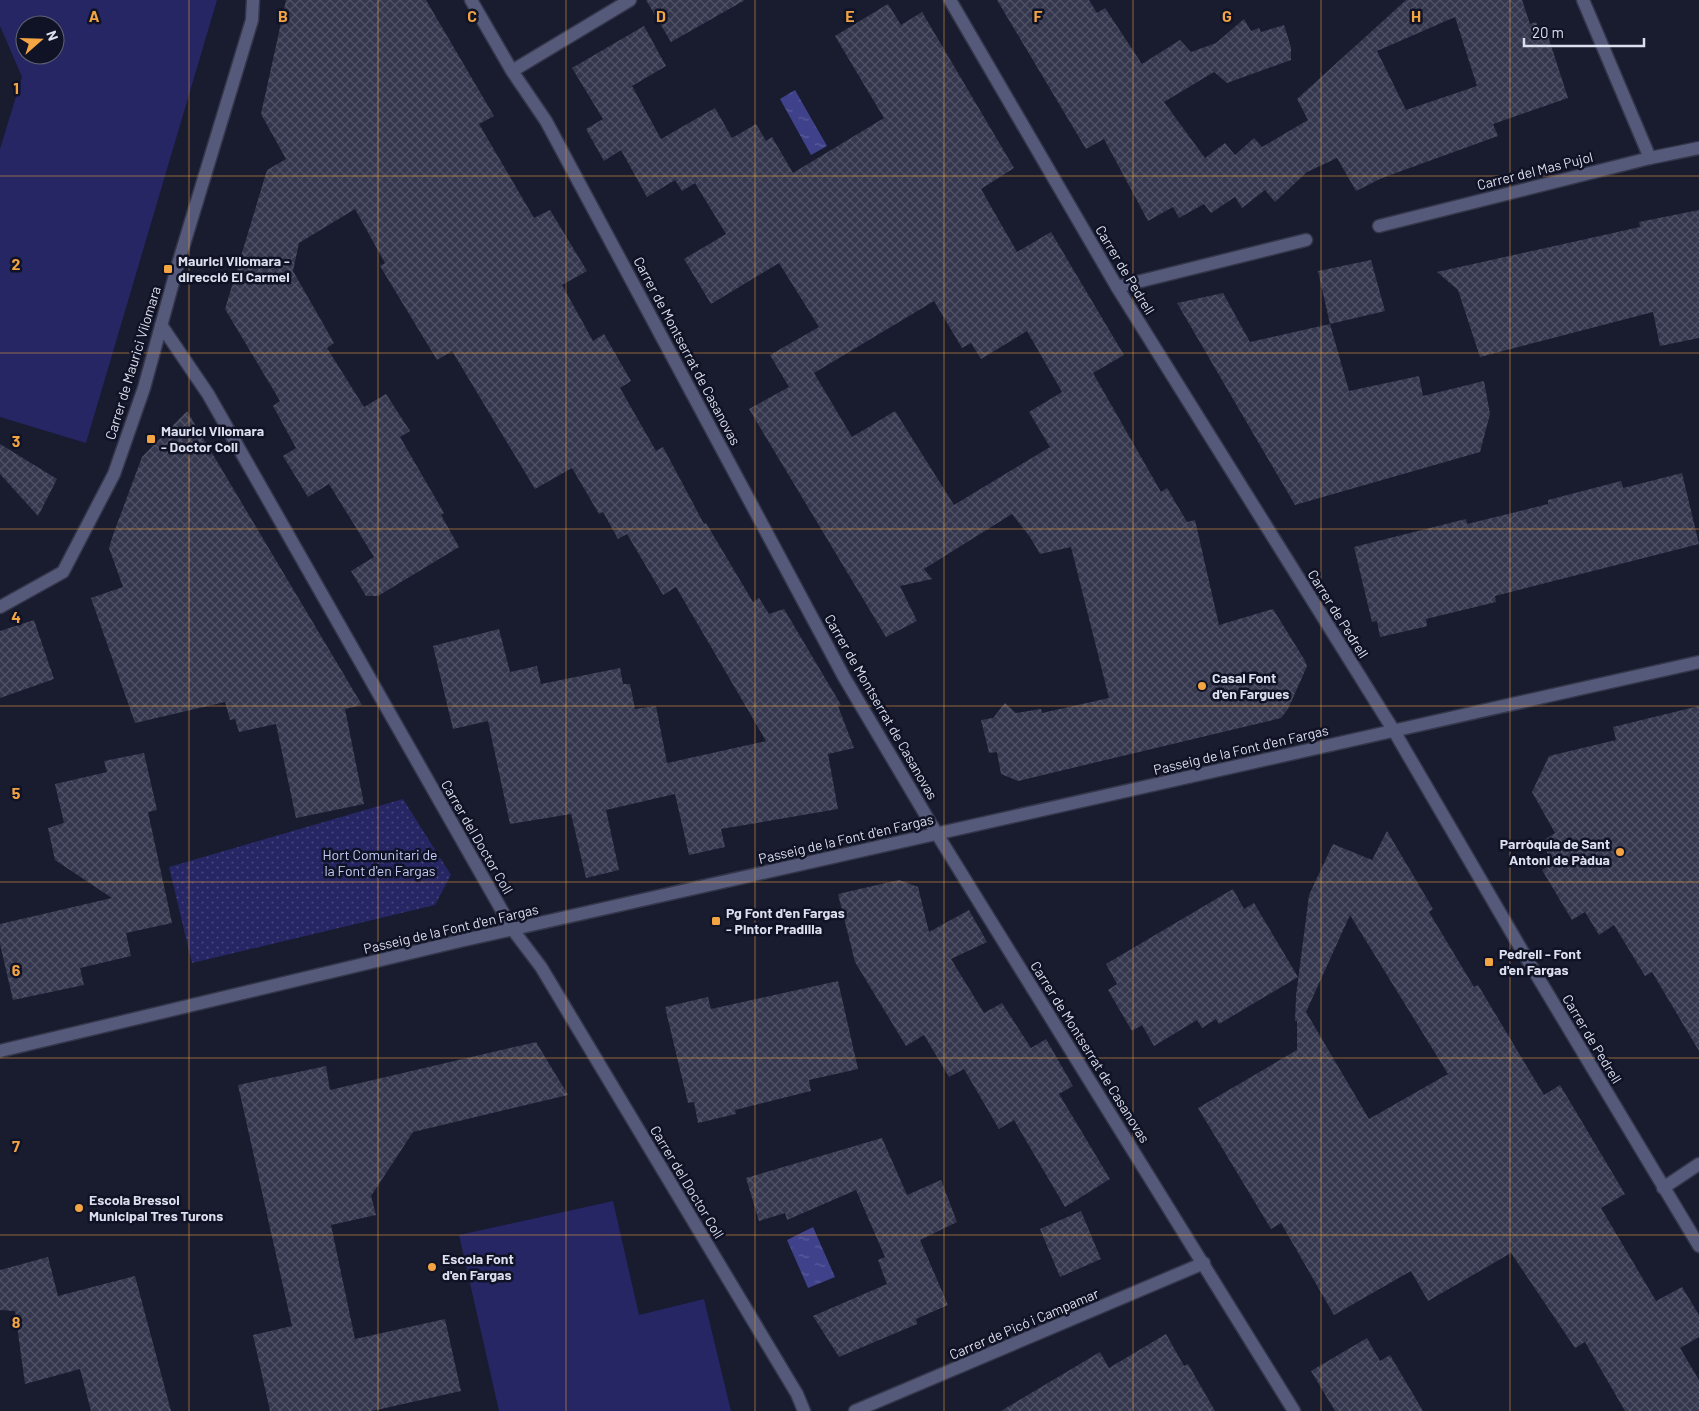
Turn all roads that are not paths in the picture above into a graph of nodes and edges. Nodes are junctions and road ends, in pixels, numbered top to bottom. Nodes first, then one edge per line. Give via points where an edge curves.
1 (253, 0) edge
2 (471, 0) edge
3 (630, 0) edge
4 (950, 0) edge
5 (1583, 0) edge
6 (512, 72) junction
7 (1699, 148) edge
8 (1650, 158) junction
9 (1379, 226) dead end
10 (1306, 240) dead end
11 (1116, 287) junction
12 (161, 325) junction
13 (0, 607) edge
14 (1699, 662) edge
15 (1394, 731) junction
16 (937, 834) junction
17 (513, 930) junction
18 (0, 1050) edge
19 (1699, 1164) edge
20 (1663, 1188) junction
21 (1699, 1246) edge
22 (1204, 1264) junction
23 (804, 1411) edge
24 (855, 1411) edge
25 (1294, 1411) edge

1 - 12 street, Carrer de Maurici Vilomara via 252,20
2 - 6 street, Carrer de Montserrat de Casanovas
3 - 6 street
4 - 11 street, Carrer de Pedrell
5 - 8 street
6 - 16 street, Carrer de Montserrat de Casanovas via 546,121 844,677
7 - 8 street, Carrer del Mas Pujol
8 - 9 street, Carrer del Mas Pujol
10 - 11 street
11 - 15 street, Carrer de Pedrell
12 - 13 street, Carrer de Maurici Vilomara via 144,388 114,474 63,572
12 - 17 street, Carrer del Doctor Coll via 208,394
14 - 15 street, Passeig de la Font d'en Fargas
15 - 16 street, Passeig de la Font d'en Fargas
15 - 20 street, Carrer de Pedrell
16 - 17 street, Passeig de la Font d'en Fargas
16 - 22 street, Carrer de Montserrat de Casanovas
17 - 18 street, Passeig de la Font d'en Fargas
17 - 23 street, Carrer del Doctor Coll via 541,967 797,1394
19 - 20 street
20 - 21 street, Carrer de Pedrell
22 - 24 street, Carrer de Picó i Campamar
22 - 25 street, Carrer de Montserrat de Casanovas

